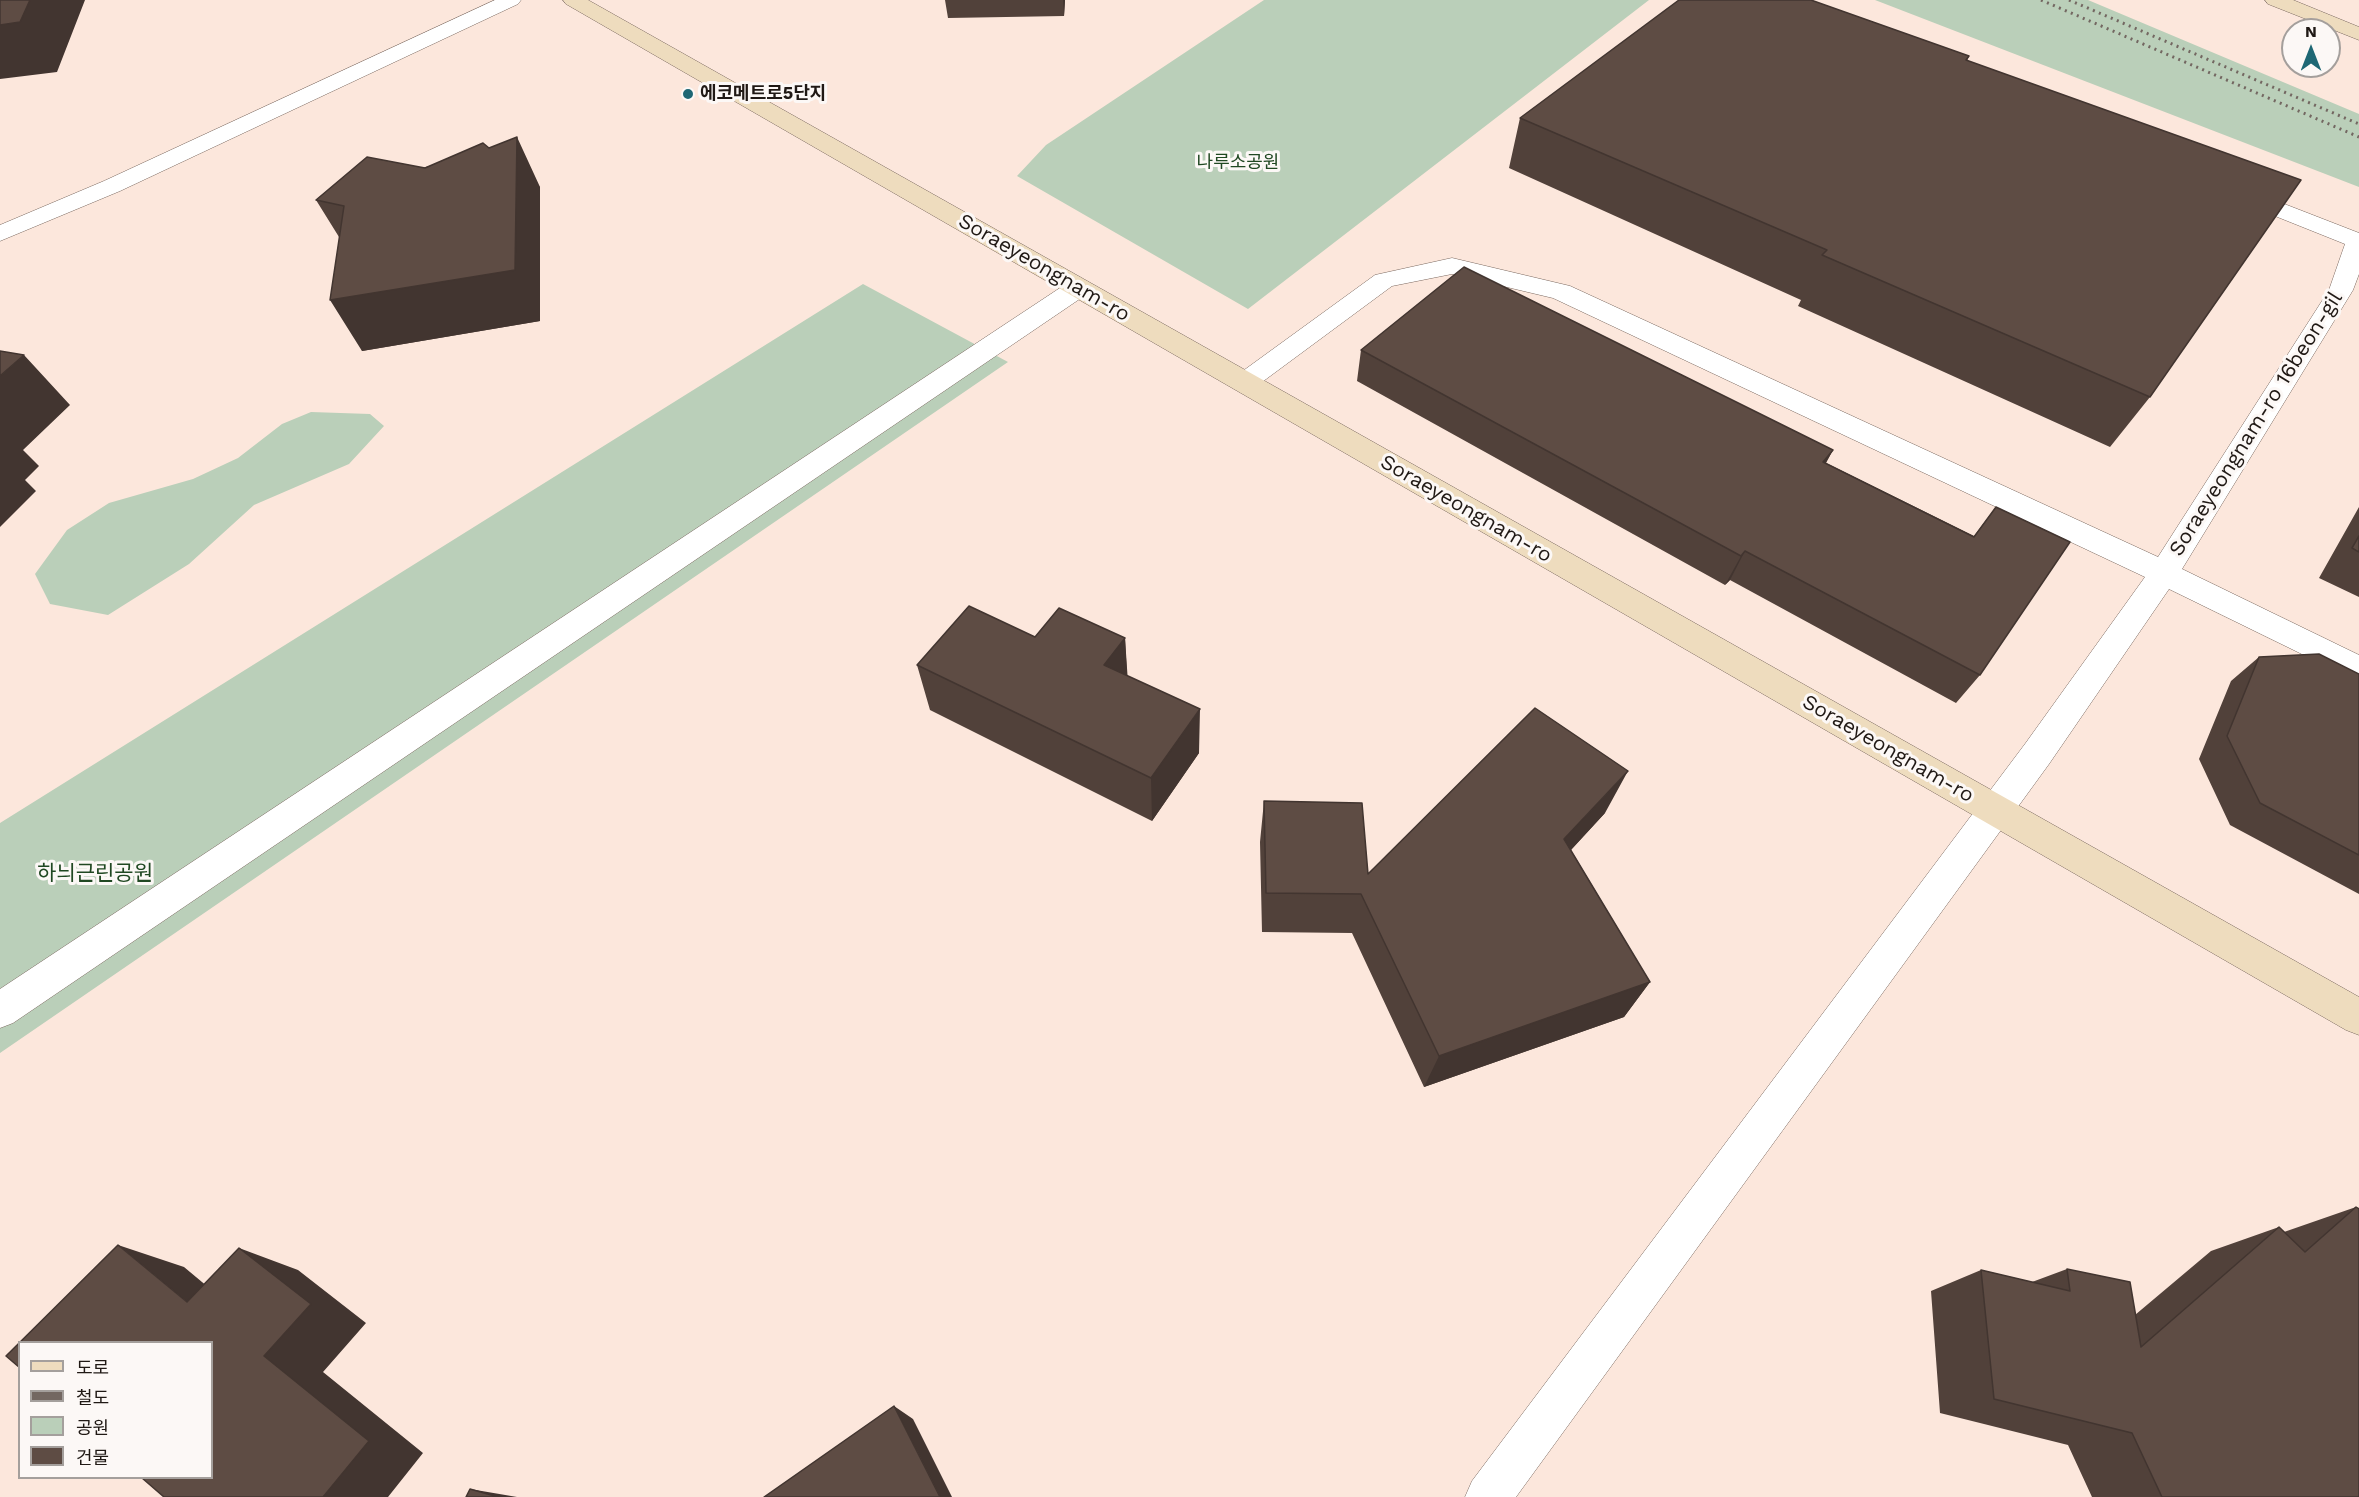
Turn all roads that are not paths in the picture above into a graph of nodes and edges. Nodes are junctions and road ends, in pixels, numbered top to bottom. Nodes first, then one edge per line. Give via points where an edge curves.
1 (511, 0) edge
2 (573, 0) edge
3 (2275, 0) edge
4 (2359, 34) edge
5 (2216, 184) edge
6 (0, 234) edge
7 (2359, 241) edge
8 (1078, 288) junction
9 (1245, 382) junction
10 (2164, 573) junction
11 (2359, 669) edge
12 (1994, 810) junction
13 (0, 1010) edge
14 (2359, 1017) edge
15 (1488, 1497) edge

1 - 6 street
2 - 8 street, Soraeyeongnam-ro
3 - 4 street
5 - 7 street, Soraeyeongnam-ro 16beon-gil
7 - 10 street, Soraeyeongnam-ro 16beon-gil via 2341,290
8 - 9 street, Soraeyeongnam-ro
8 - 13 street
9 - 10 street via 1384,280 1452,266 1561,292
9 - 12 street, Soraeyeongnam-ro
10 - 11 street, Soraeyeongnam-ro 16beon-gil
10 - 12 street, Soraeyeongnam-ro 16beon-gil
12 - 14 street, Soraeyeongnam-ro
12 - 15 street, Soraeyeongnam-ro 16beon-gil

